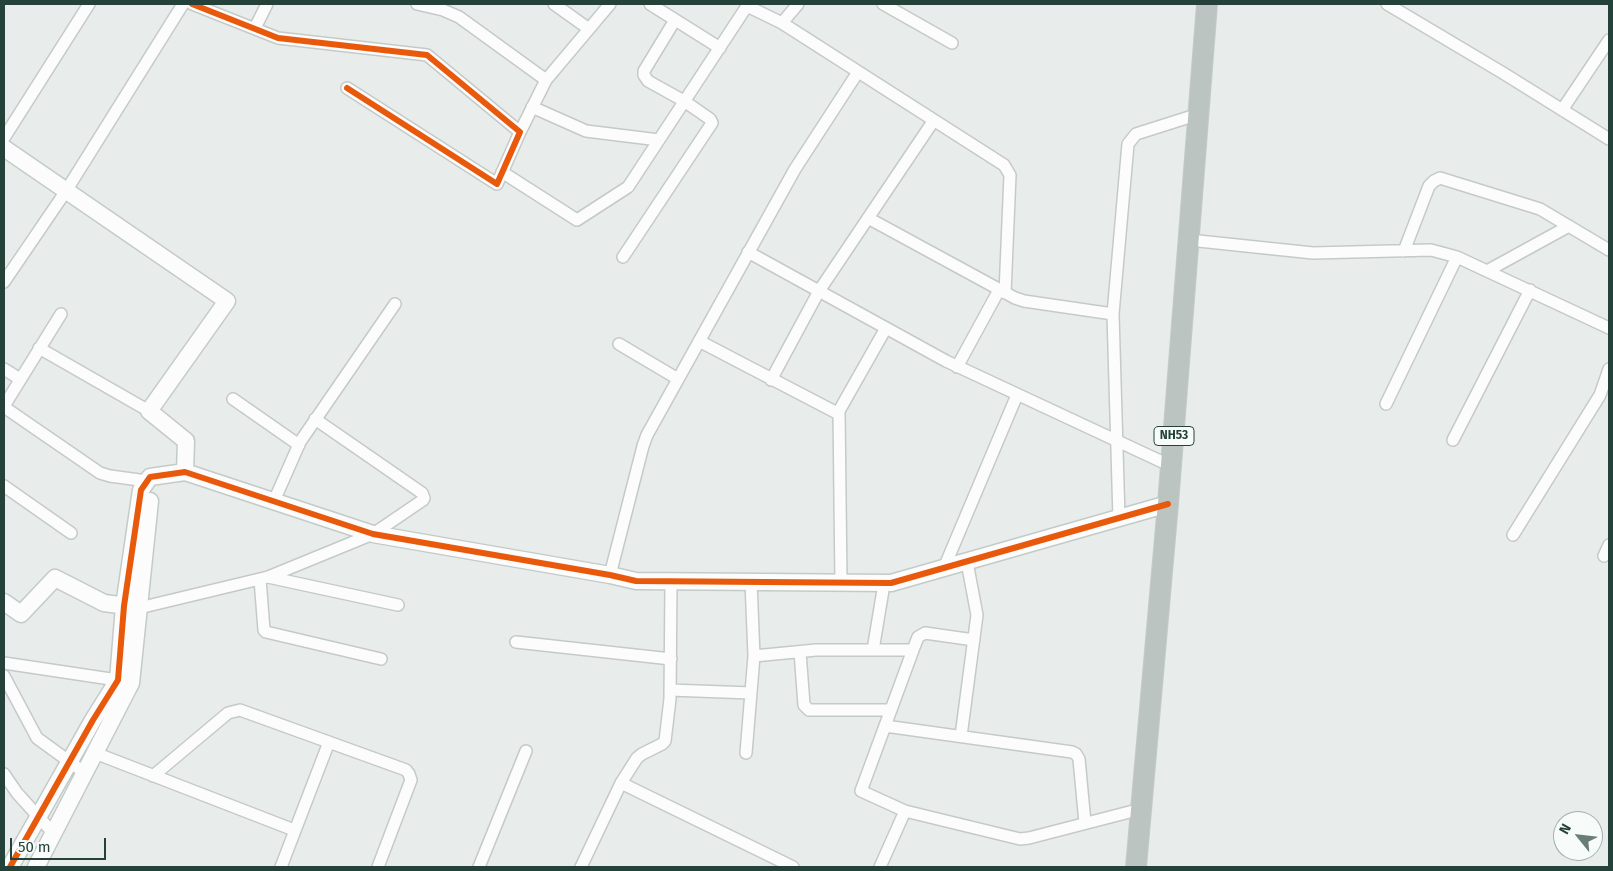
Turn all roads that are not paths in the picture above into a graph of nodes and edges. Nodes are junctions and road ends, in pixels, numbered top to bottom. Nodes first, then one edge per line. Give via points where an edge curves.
1 (89, 4) edge
2 (183, 4) edge
3 (192, 4) edge
4 (267, 4) edge
5 (417, 4) edge
6 (554, 4) edge
7 (610, 4) edge
8 (650, 4) edge
9 (798, 4) edge
10 (1207, 4) edge
11 (1387, 4) edge
12 (889, 5) edge
13 (675, 20) junction
14 (782, 23) junction
15 (255, 28) junction
16 (589, 29) junction
17 (1609, 40) edge
18 (952, 43) dead end
19 (720, 48) junction
20 (858, 72) junction
21 (546, 80) junction
22 (347, 88) dead end
23 (684, 101) junction
24 (532, 107) junction
25 (1562, 110) junction
26 (1199, 114) junction
27 (934, 120) junction
28 (520, 132) junction
29 (4, 138) edge
30 (1609, 139) edge
31 (659, 140) junction
32 (4, 148) edge
33 (502, 172) junction
34 (66, 191) junction
35 (868, 218) junction
36 (1569, 226) junction
37 (1189, 240) junction
38 (1609, 250) edge
39 (1404, 251) junction
40 (748, 252) junction
41 (623, 257) dead end
42 (1457, 257) junction
43 (1486, 271) junction
44 (4, 282) edge
45 (1530, 290) junction
46 (819, 291) junction
47 (1002, 291) junction
48 (395, 304) dead end
49 (61, 314) dead end
50 (1113, 314) junction
51 (886, 328) junction
52 (1609, 328) edge
53 (699, 341) junction
54 (619, 344) dead end
55 (39, 348) junction
56 (957, 367) junction
57 (4, 369) edge
58 (1609, 369) edge
59 (20, 379) junction
60 (678, 379) junction
61 (770, 380) junction
62 (1017, 395) junction
63 (1605, 397) edge
64 (233, 399) dead end
65 (1386, 404) dead end
66 (4, 407) edge
67 (149, 411) junction
68 (839, 414) junction
69 (315, 419) junction
70 (1453, 440) dead end
71 (1118, 442) junction
72 (299, 445) junction
73 (1171, 466) junction
74 (185, 472) junction
75 (148, 479) junction
76 (4, 486) edge
77 (274, 501) junction
78 (1168, 504) junction
79 (1119, 518) junction
80 (70, 534) dead end
81 (373, 534) junction
82 (1513, 535) dead end
83 (967, 562) junction
84 (944, 568) junction
85 (610, 575) junction
86 (264, 578) junction
87 (671, 582) junction
88 (751, 582) junction
89 (841, 583) junction
90 (884, 584) junction
91 (4, 602) edge
92 (398, 605) dead end
93 (132, 607) junction
94 (974, 640) junction
95 (516, 642) dead end
96 (874, 650) junction
97 (913, 650) junction
98 (800, 652) junction
99 (754, 656) junction
100 (381, 659) dead end
101 (670, 659) junction
102 (4, 663) edge
103 (4, 676) edge
104 (125, 677) junction
105 (670, 690) junction
106 (751, 693) junction
107 (891, 710) junction
108 (92, 720) junction
109 (885, 726) junction
110 (108, 728) junction
111 (961, 736) junction
112 (329, 742) junction
113 (526, 751) dead end
114 (95, 753) junction
115 (746, 753) dead end
116 (69, 762) junction
117 (85, 773) junction
118 (4, 774) edge
119 (153, 776) junction
120 (621, 783) junction
121 (1141, 809) junction
122 (905, 811) junction
123 (39, 818) junction
124 (1085, 824) junction
125 (294, 830) junction
126 (54, 834) junction
127 (10, 867) edge
128 (36, 867) edge
129 (281, 867) edge
130 (378, 867) edge
131 (479, 867) edge
132 (582, 867) edge
133 (793, 867) edge
134 (880, 867) edge
135 (1136, 867) edge

1 - 29 street
2 - 34 street
3 - 15 street
4 - 15 street
5 - 21 street via 459,17
6 - 16 street
7 - 16 street
8 - 13 street
9 - 14 street
10 - 26 highway, NH53
11 - 25 street
12 - 18 street
13 - 19 street
13 - 23 street via 644,75 648,81
14 - 19 street via 747,6
14 - 20 street
15 - 28 street via 278,38 427,54
16 - 21 street
17 - 25 street
19 - 23 street
20 - 27 street
20 - 40 street via 799,162
21 - 24 street
22 - 33 street via 497,184
23 - 31 street
23 - 41 street via 710,119 712,124
24 - 28 street
24 - 31 street via 586,131
25 - 30 street
26 - 37 highway, NH53
26 - 50 street via 1136,134 1130,140
27 - 35 street
27 - 47 street via 1008,170
28 - 33 street
31 - 33 street via 628,187 577,220
32 - 34 street
34 - 44 street
34 - 67 street via 227,300
35 - 46 street
35 - 47 street
36 - 38 street
36 - 39 street via 1540,209 1440,178 1429,186
36 - 43 street
37 - 39 street via 1313,253
37 - 73 highway, NH53
39 - 42 street via 1431,250
40 - 46 street
40 - 53 street
42 - 43 street
42 - 65 street
43 - 45 street
45 - 52 street
45 - 70 street
46 - 51 street
46 - 61 street
47 - 50 street via 1024,301
47 - 56 street
48 - 69 street
49 - 55 street
50 - 71 street
51 - 56 street
51 - 68 street
53 - 60 street
53 - 61 street
54 - 60 street
55 - 59 street
55 - 67 street
56 - 62 street
57 - 59 street
58 - 63 street
59 - 66 street
60 - 85 street via 645,440
61 - 68 street
62 - 71 street
62 - 84 street
63 - 82 street
64 - 72 street
66 - 75 street via 100,472 110,476
67 - 74 street via 186,441
68 - 89 street
69 - 72 street
69 - 81 street via 424,495 423,500
71 - 73 street
71 - 79 street
72 - 77 street
73 - 78 highway, NH53
74 - 75 street
74 - 77 street
75 - 93 street via 150,496
76 - 80 street
77 - 81 street
78 - 79 street
78 - 121 highway, NH53
79 - 83 street
81 - 85 street
81 - 86 street
83 - 84 street
83 - 94 street via 977,608
84 - 90 street
85 - 87 street via 636,581
86 - 92 street
86 - 93 street
86 - 100 street via 266,632
87 - 88 street
87 - 101 street
88 - 89 street
88 - 99 street
89 - 90 street
90 - 96 street
91 - 93 street via 21,614 55,578 104,604
93 - 104 street
94 - 97 street via 925,633 918,637
94 - 111 street
95 - 101 street
96 - 97 street
96 - 98 street
97 - 107 street
98 - 99 street
98 - 107 street via 806,708
99 - 106 street
101 - 105 street
102 - 104 street
103 - 116 street via 37,738
104 - 108 street
104 - 110 street
105 - 106 street
105 - 120 street via 665,741 642,754
106 - 115 street
107 - 109 street
108 - 110 street
108 - 116 street
109 - 111 street
109 - 122 street via 861,791
110 - 114 street
111 - 124 street via 1076,754 1080,759
112 - 119 street via 240,710 233,711
112 - 125 street
112 - 130 street via 406,770 409,774 411,780
113 - 131 street
114 - 117 street
114 - 119 street
116 - 117 street
116 - 123 street
117 - 126 street
118 - 123 street
119 - 125 street
120 - 132 street
120 - 133 street
121 - 124 street
121 - 135 highway, NH53
122 - 124 street via 1020,838
122 - 134 street
123 - 126 street
123 - 127 street
125 - 129 street
126 - 128 street

